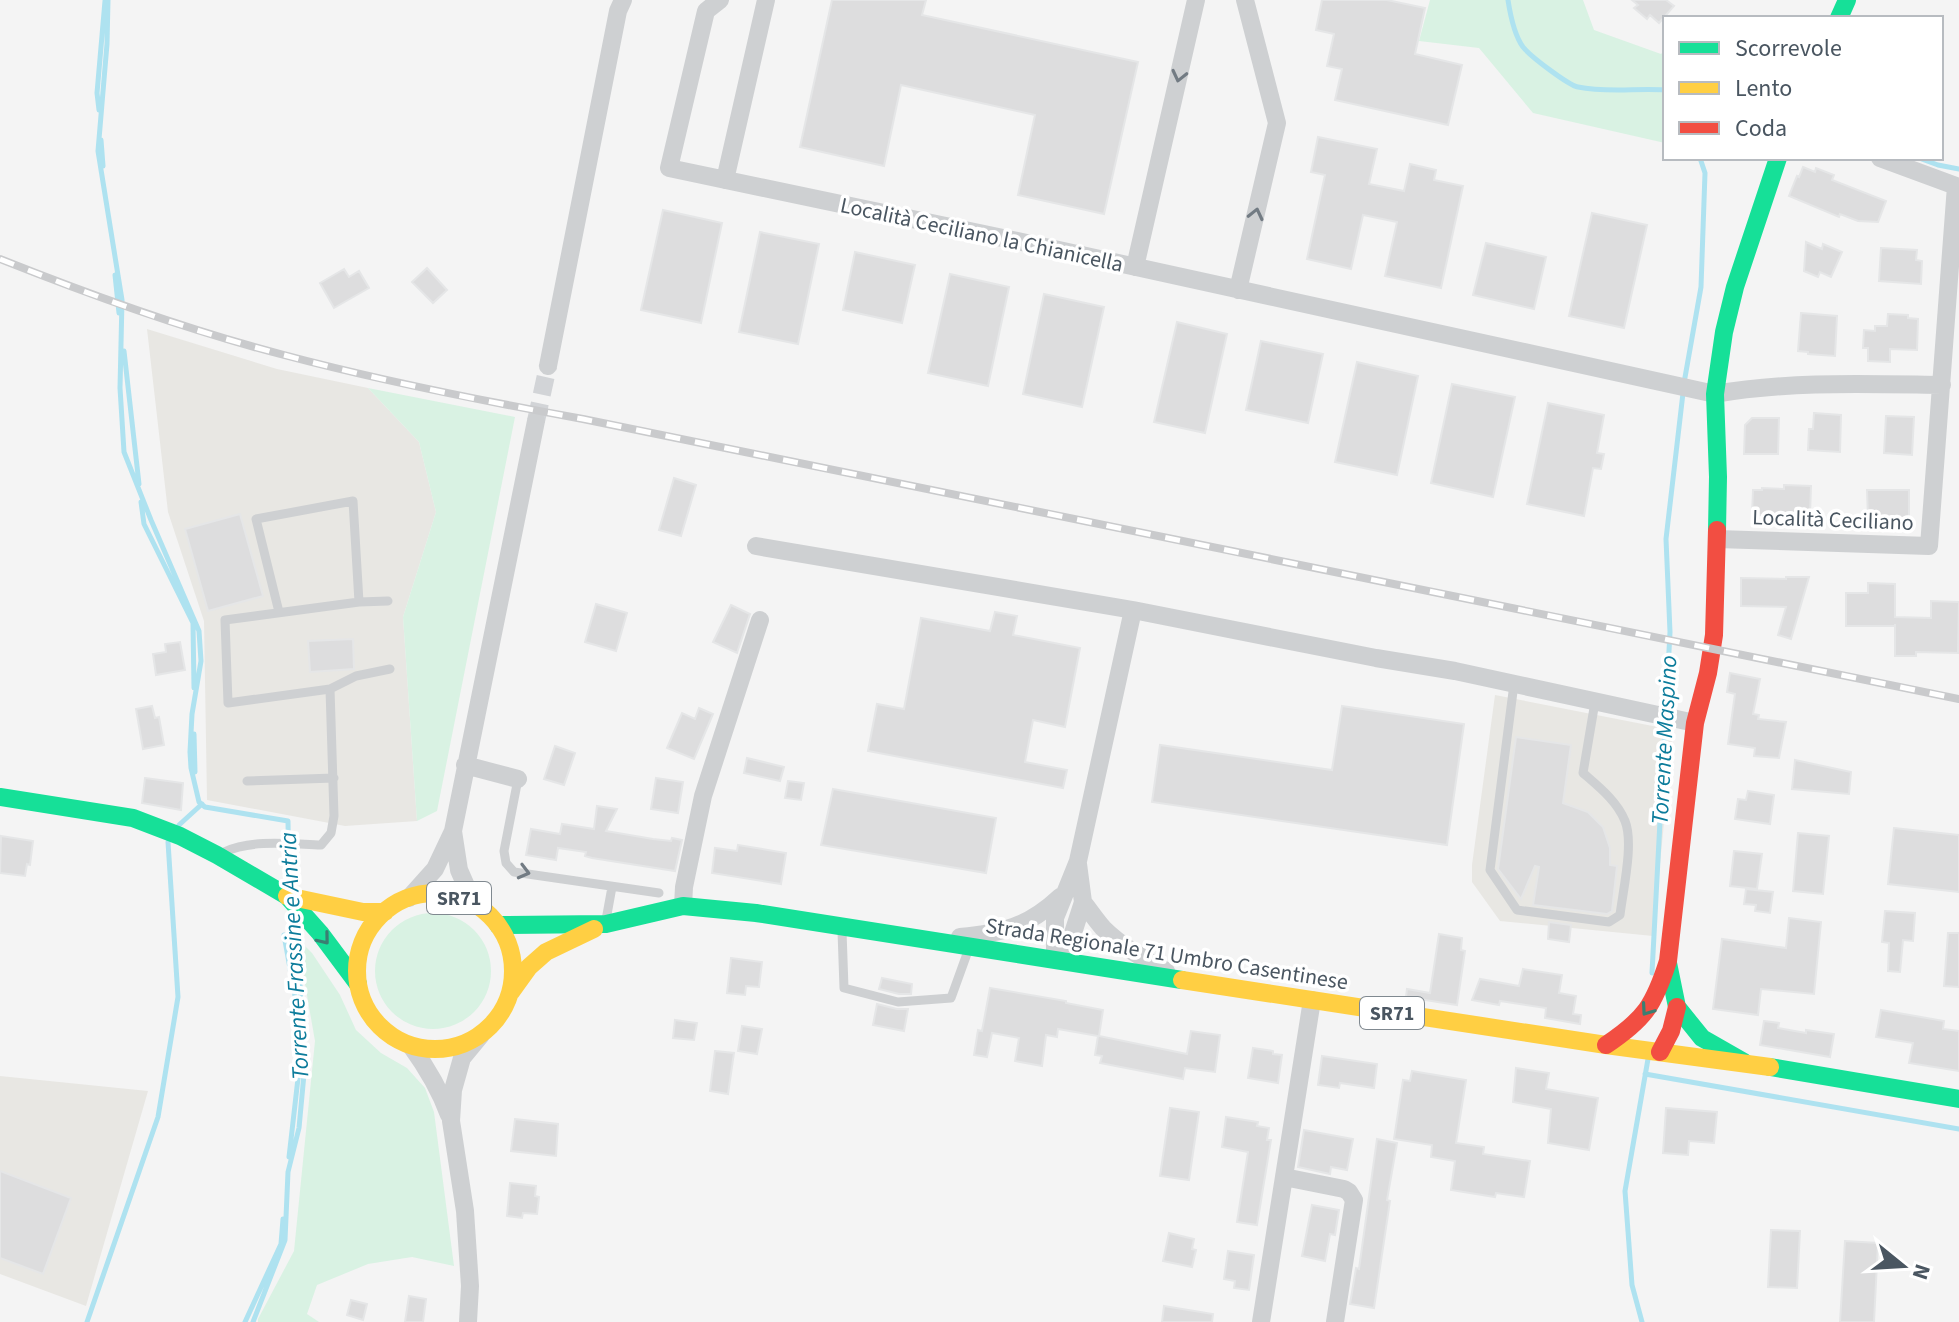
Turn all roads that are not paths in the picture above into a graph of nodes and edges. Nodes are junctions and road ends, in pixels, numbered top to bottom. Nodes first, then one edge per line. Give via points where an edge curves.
1 (623, 0) edge
2 (720, 0) edge
3 (766, 0) edge
4 (1196, 0) edge
5 (1245, 0) edge
6 (1777, 160) edge
7 (1885, 160) edge
8 (725, 180) junction
9 (1135, 267) junction
10 (1238, 290) junction
11 (548, 366) tunnel mouth
12 (1942, 385) junction
13 (1715, 394) junction
14 (536, 421) tunnel mouth
15 (1717, 539) junction
16 (756, 546) dead end
17 (388, 601) dead end
18 (359, 602) junction
19 (1133, 610) junction
20 (279, 612) junction
21 (760, 620) dead end
22 (390, 669) dead end
23 (1514, 684) junction
24 (330, 689) junction
25 (1595, 702) junction
26 (1695, 723) junction
27 (465, 765) junction
28 (334, 778) junction
29 (518, 779) joint
30 (247, 781) dead end
31 (0, 797) edge
32 (453, 831) junction
33 (217, 855) junction
34 (1078, 861) junction
35 (612, 887) junction
36 (1064, 892) junction
37 (659, 893) dead end
38 (287, 896) junction
39 (409, 898) junction
40 (1083, 902) junction
41 (474, 904) junction
42 (683, 906) junction
43 (385, 912) junction
44 (606, 924) junction
45 (498, 925) junction
46 (842, 928) junction
47 (927, 940) junction
48 (969, 947) junction
49 (1055, 959) junction
50 (1668, 961) junction
51 (1179, 979) junction
52 (358, 984) junction
53 (511, 992) junction
54 (1312, 1000) junction
55 (1677, 1007) junction
56 (481, 1035) junction
57 (1606, 1045) junction
58 (411, 1046) junction
59 (1660, 1052) junction
60 (1748, 1063) junction
61 (1959, 1099) edge
62 (451, 1121) junction
63 (1284, 1177) junction
64 (468, 1322) edge
65 (1261, 1322) edge
66 (1335, 1322) edge

1 - 11 street
2 - 8 street, Località Ceciliano la Chianicella via 706,11 669,168
3 - 8 street
4 -> 9 street
10 -> 5 street via 1277,123
6 - 13 main road via 1729,309
7 - 12 street, Località Ceciliano via 1956,186
8 - 9 street, Località Ceciliano la Chianicella
9 - 10 street, Località Ceciliano la Chianicella
10 - 13 street, Località Ceciliano la Chianicella
12 - 13 street via 1798,385
12 - 15 street, Località Ceciliano via 1929,546
13 - 15 main road
14 - 27 street
15 - 26 main road via 1714,635
16 - 19 street
17 - 18 lane
18 - 20 lane
18 - 20 lane via 353,501 256,519
19 - 23 street
19 - 34 street
20 - 24 lane via 225,620 228,703
21 - 42 street via 703,796
22 - 24 lane via 356,676
23 - 25 street
23 - 25 lane via 1490,870 1517,910 1609,922 1620,915 1629,837 1616,805 1583,773
24 - 28 lane
25 - 26 street
26 - 50 main road
27 - 29 street
27 - 32 street
28 - 30 lane
28 - 33 lane via 331,833 321,845 268,843
29 -> 35 lane via 506,863 514,872
31 - 33 main road via 133,818
32 - 39 street via 435,869
32 - 41 street via 459,870
33 - 38 main road
34 - 36 street
34 - 40 street
35 - 37 lane
35 - 44 lane
36 - 47 street via 1037,917 1011,928
36 - 49 street via 1055,918
38 - 43 main road
38 -> 52 main road
39 - 41 main road, SR71 via 453,895
39 - 43 main road, SR71
40 - 49 street via 1073,933
40 - 51 street via 1115,938
41 - 45 main road, SR71
42 - 44 main road, Strada Regionale 71 Umbro Casentinese / SR71
42 - 46 main road, Strada Regionale 71 Umbro Casentinese / SR71
43 - 52 main road, SR71 via 368,932 359,957
44 - 45 main road, Strada Regionale 71 Umbro Casentinese / SR71
44 - 53 main road, Strada Regionale 71 Umbro Casentinese / SR71 via 546,952
45 - 53 main road, SR71 via 514,969
46 - 47 main road, Strada Regionale 71 Umbro Casentinese / SR71
46 - 48 lane via 844,988 898,1002 951,998
47 - 48 main road, Strada Regionale 71 Umbro Casentinese / SR71
48 - 49 main road, Strada Regionale 71 Umbro Casentinese / SR71
49 - 51 main road, Strada Regionale 71 Umbro Casentinese / SR71
50 - 55 main road
50 -> 57 main road via 1648,1013
51 - 54 main road, Strada Regionale 71 Umbro Casentinese / SR71
52 - 58 main road via 376,1023
53 - 56 main road, SR71 via 500,1016
54 - 57 main road, Strada Regionale 71 Umbro Casentinese / SR71
54 - 63 street
55 - 59 main road
55 - 60 main road via 1702,1038
56 - 58 main road via 435,1050
56 - 62 street via 462,1058
57 - 59 main road, Strada Regionale 71 Umbro Casentinese / SR71
58 - 62 street
59 - 60 main road, Strada Regionale 71 Umbro Casentinese / SR71
60 - 61 main road, Strada Regionale 71 Umbro Casentinese / SR71
62 - 64 street via 465,1211
63 - 65 street
63 - 66 street via 1344,1189 1354,1200

